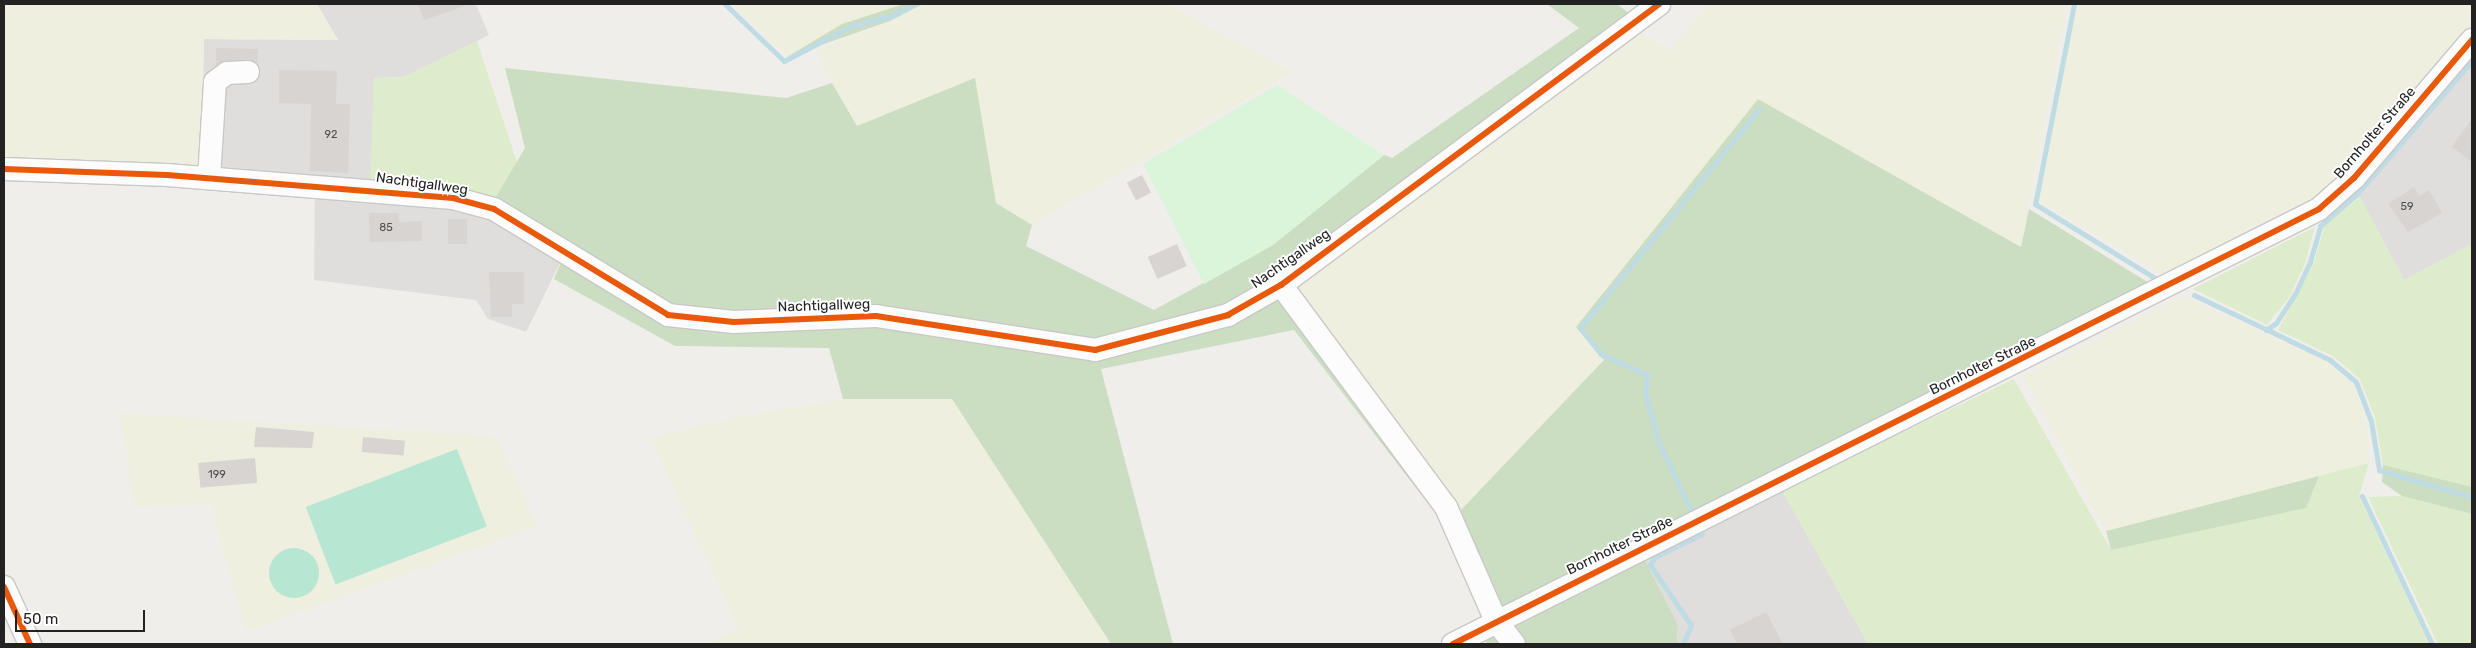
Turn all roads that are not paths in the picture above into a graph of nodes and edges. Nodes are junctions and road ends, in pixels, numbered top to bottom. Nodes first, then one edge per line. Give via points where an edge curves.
1 (1659, 4) edge
2 (2472, 40) edge
3 (248, 72) dead end
4 (4, 169) edge
5 (209, 178) junction
6 (1281, 285) junction
7 (4, 587) edge
8 (1496, 622) junction
9 (30, 644) edge
10 (1453, 644) edge
11 (1514, 644) edge

1 - 6 street, Nachtigallweg
2 - 8 street, Bornholter Straße via 2354,178 2319,209
3 - 5 street via 227,73 215,82
4 - 5 street, Nachtigallweg
5 - 6 street, Nachtigallweg via 406,191 494,209 668,315 734,322 876,316 1095,350 1228,315
6 - 8 street via 1446,507
7 - 9 street
8 - 10 street, Bornholter Straße
8 - 11 street

